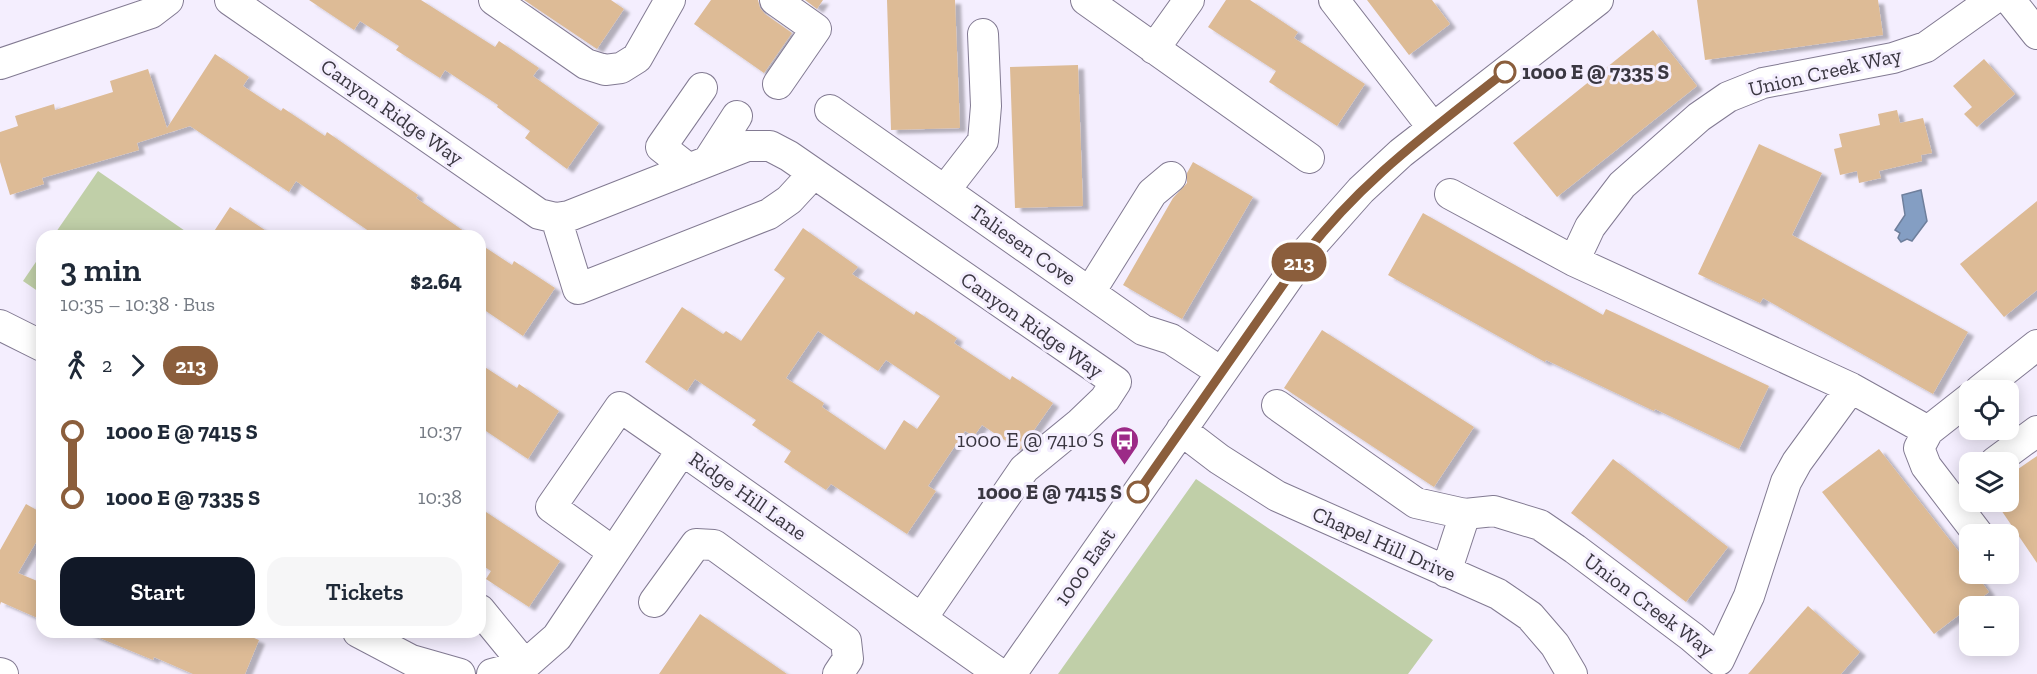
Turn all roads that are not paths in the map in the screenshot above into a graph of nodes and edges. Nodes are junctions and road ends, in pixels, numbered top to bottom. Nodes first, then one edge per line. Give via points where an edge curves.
1 (168, 0) edge
2 (230, 0) edge
3 (494, 0) edge
4 (670, 0) edge
5 (775, 0) edge
6 (1086, 0) edge
7 (1189, 0) edge
8 (1334, 0) edge
9 (1598, 0) edge
10 (1992, 0) edge
11 (2010, 0) edge
12 (2037, 33) edge
13 (983, 34) dead end
14 (1155, 50) junction
15 (0, 64) edge
16 (778, 84) dead end
17 (702, 88) dead end
18 (830, 110) dead end
19 (737, 116) dead end
20 (1433, 128) junction
21 (1309, 158) dead end
22 (699, 165) junction
23 (813, 174) junction
24 (1171, 177) dead end
25 (945, 190) junction
26 (1450, 194) dead end
27 (556, 218) junction
28 (1574, 261) junction
29 (1090, 292) junction
30 (0, 325) edge
31 (36, 343) edge
32 (2037, 345) edge
33 (1221, 372) junction
34 (1993, 380) edge
35 (1851, 388) junction
36 (1277, 405) dead end
37 (1959, 406) edge
38 (1181, 430) junction
39 (1928, 430) junction
40 (2037, 432) edge
41 (682, 450) junction
42 (2009, 452) edge
43 (1959, 489) edge
44 (1465, 514) junction
45 (612, 551) junction
46 (1446, 572) junction
47 (654, 602) dead end
48 (486, 617) edge
49 (921, 618) junction
50 (369, 638) edge
51 (525, 665) junction
52 (1714, 667) edge
53 (460, 674) edge
54 (492, 674) edge
55 (838, 674) edge
56 (1000, 674) edge
57 (1011, 674) edge
58 (1572, 674) edge

1 - 15 street via 151,13
2 - 27 street, Canyon Ridge Way via 539,214
3 - 4 street via 586,64 605,70 621,68 637,58
5 - 16 street via 816,29
6 - 14 street
7 - 14 street
8 - 20 street
9 - 20 street, 1000 East
10 - 28 street, Union Creek Way via 1926,47 1893,58 1763,82 1728,97 1699,117 1622,185 1590,227
11 - 12 street
13 - 25 street via 983,141
14 - 21 street
17 - 22 street via 661,147
18 - 25 street, Taliesen Cove
19 - 22 street
20 - 33 street, 1000 East via 1361,190 1314,243
22 - 23 street, Canyon Ridge Way via 747,146 770,146
22 - 27 street, Canyon Ridge Way
23 - 27 street via 789,200 769,213 578,290
23 - 49 street, Canyon Ridge Way via 1116,382 1080,423 1024,469
24 - 29 street via 1152,193
25 - 29 street, Taliesen Cove
26 - 28 street
28 - 35 street
29 - 33 street, Taliesen Cove via 1143,330 1171,339
30 - 31 street
32 - 34 street
33 - 38 street, 1000 East
35 - 39 street
35 - 52 street, Union Creek Way via 1786,482 1749,597
36 - 44 street, Union Creek Way via 1416,502
37 - 39 street
38 - 46 street, Chapel Hill Drive via 1277,496
38 - 57 street, 1000 East
39 - 43 street via 1919,448 1926,466
40 - 42 street
41 - 45 street, Ridge Hill Lane
41 - 45 street via 620,407 551,507
41 - 49 street, Ridge Hill Lane
44 - 46 street
44 - 52 street, Union Creek Way via 1494,511 1540,525 1692,638
45 - 51 street, Ridge Hill Lane via 556,637
46 - 58 street, Chapel Hill Drive via 1498,594 1530,616 1555,645
47 - 55 street via 696,544 714,544 846,641 848,659
48 - 51 street
49 - 56 street, Ridge Hill Lane
50 - 53 street via 411,660
51 - 54 street, Ridge Hill Lane

